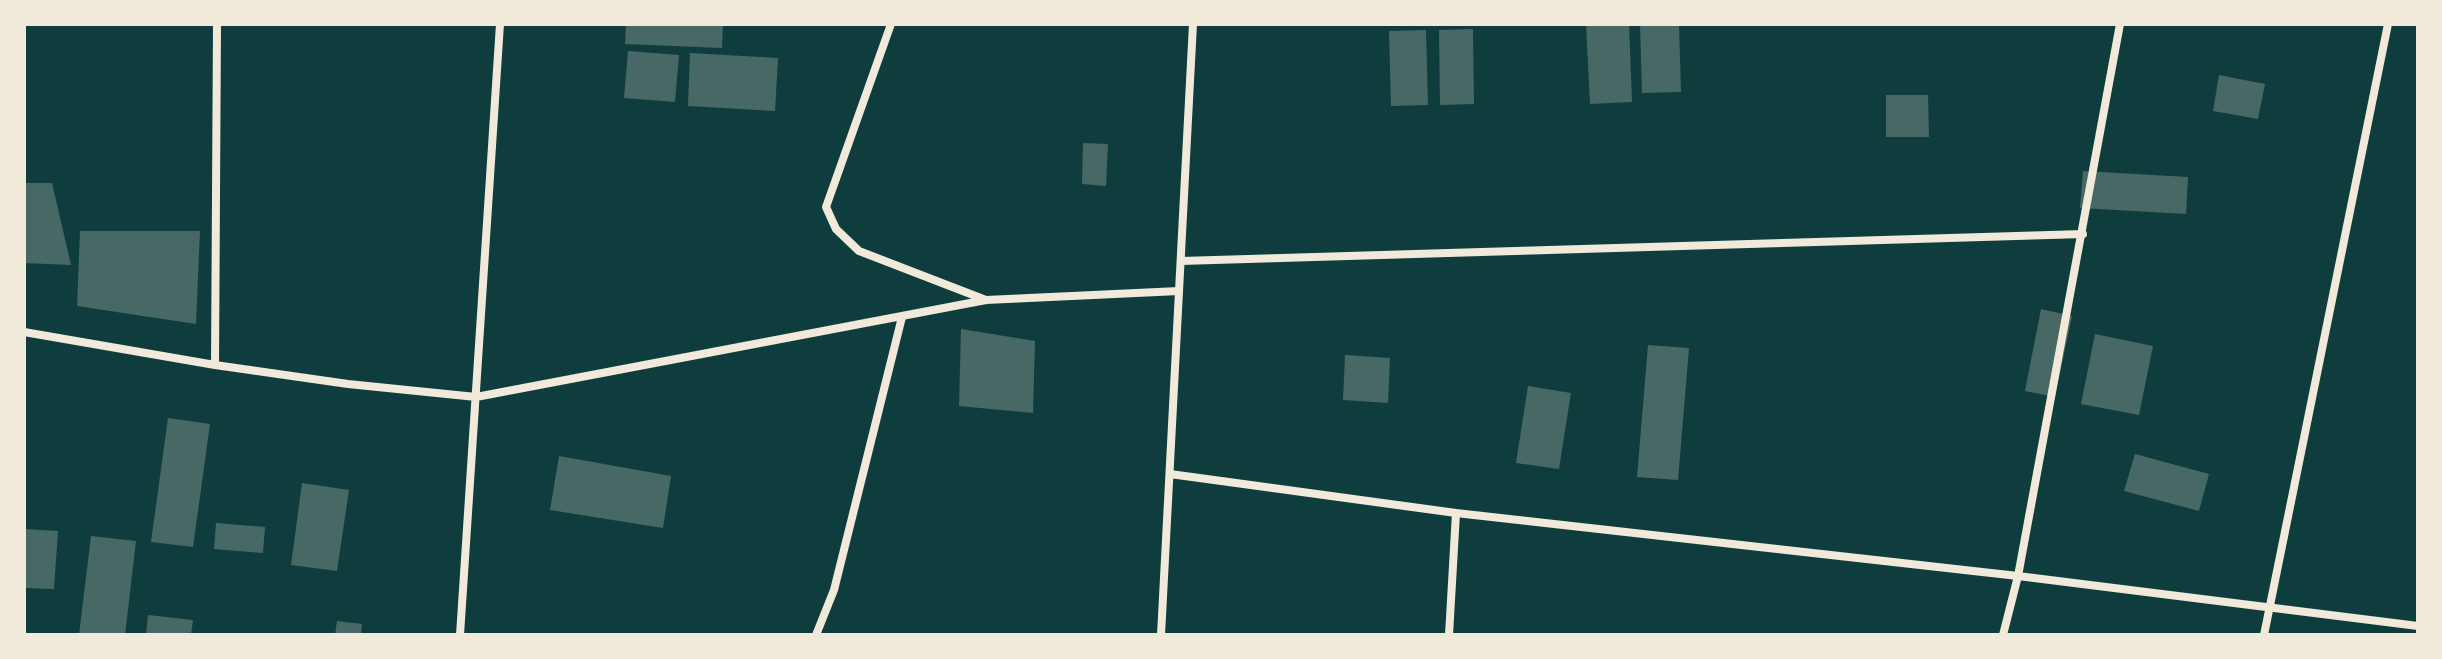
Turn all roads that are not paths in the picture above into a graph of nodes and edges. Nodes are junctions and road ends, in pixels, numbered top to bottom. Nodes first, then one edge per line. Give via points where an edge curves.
1 (217, 24) edge
2 (500, 24) edge
3 (891, 24) edge
4 (1193, 24) edge
5 (2120, 24) edge
6 (2388, 24) edge
7 (2083, 234) junction
8 (1181, 261) junction
9 (1179, 291) junction
10 (986, 300) junction
11 (902, 317) junction
12 (24, 332) edge
13 (215, 365) junction
14 (476, 397) junction
15 (1170, 474) junction
16 (1456, 513) junction
17 (2018, 576) junction
18 (2269, 609) junction
19 (2418, 626) edge
20 (460, 635) edge
21 (816, 635) edge
22 (1161, 635) edge
23 (1449, 635) edge
24 (2003, 635) edge
25 (2264, 635) edge

1 - 13 street
2 - 14 street
3 - 10 street via 826,207 836,229 859,251
4 - 8 street
5 - 7 street
6 - 18 street
7 - 8 street
7 - 17 street
8 - 9 street
9 - 10 street
9 - 15 street
10 - 11 street
11 - 14 street
11 - 21 street via 834,590
12 - 13 street
13 - 14 street
14 - 20 street
15 - 16 street
15 - 22 street
16 - 17 street
16 - 23 street
17 - 18 street
17 - 24 street
18 - 19 street
18 - 25 street

